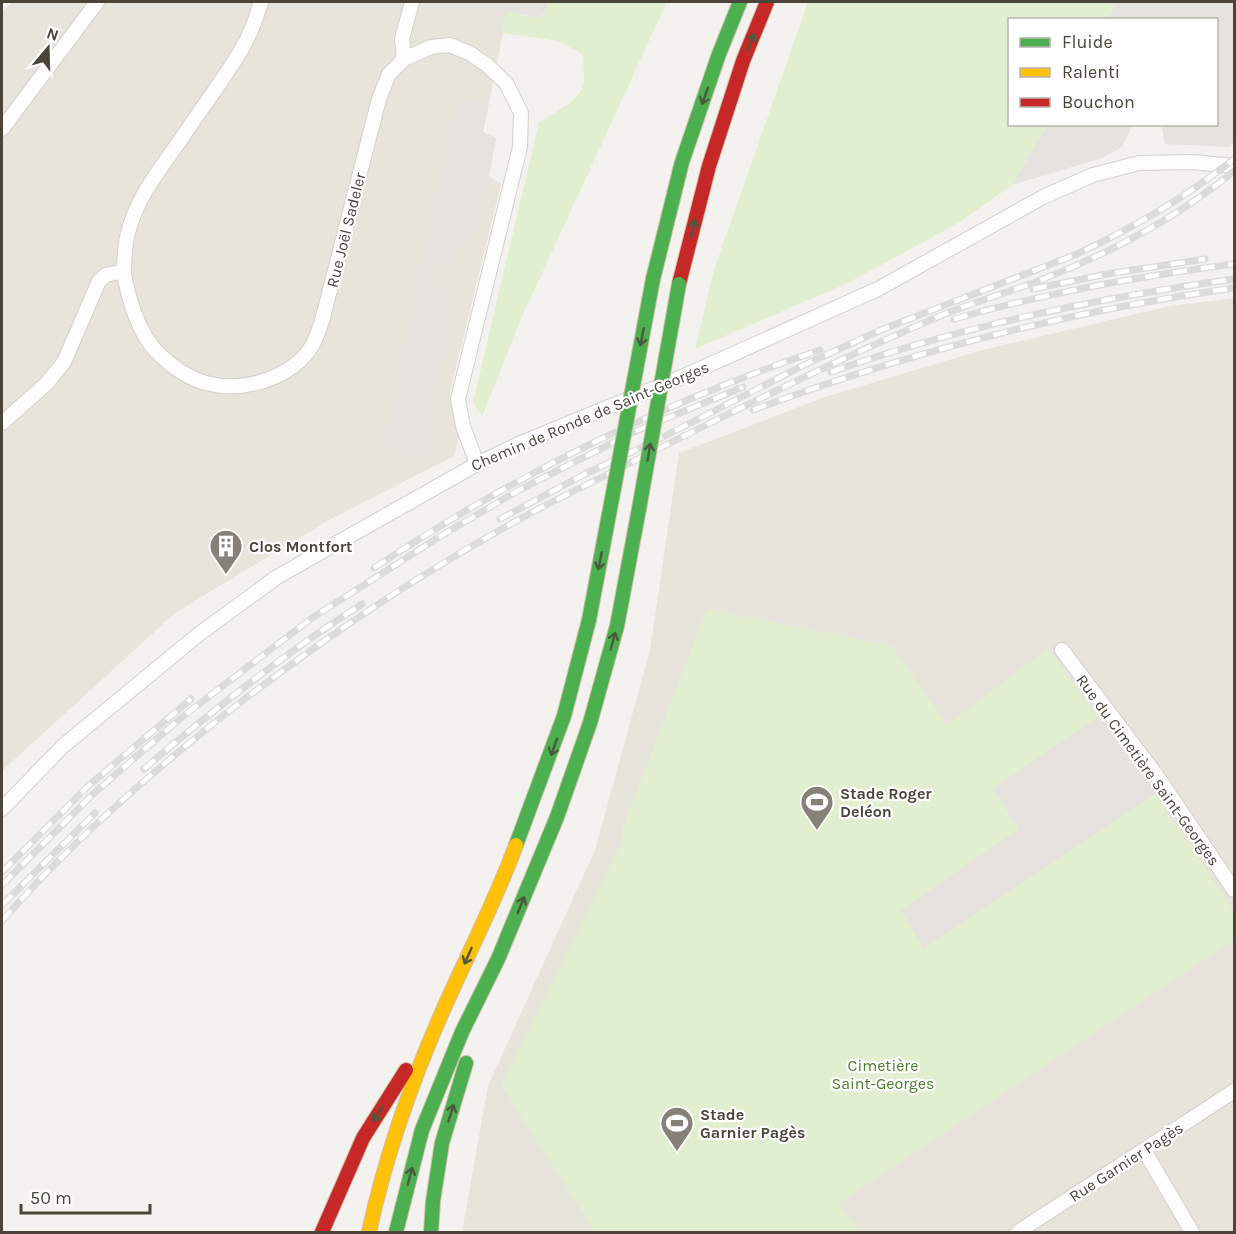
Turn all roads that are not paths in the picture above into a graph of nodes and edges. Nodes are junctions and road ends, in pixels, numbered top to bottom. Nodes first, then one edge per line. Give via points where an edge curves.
1 (97, 2) edge
2 (261, 2) edge
3 (412, 2) edge
4 (740, 2) edge
5 (767, 2) edge
6 (404, 58) junction
7 (2, 129) edge
8 (1234, 165) edge
9 (124, 271) junction
10 (2, 423) edge
11 (477, 464) junction
12 (1062, 650) dead end
13 (2, 809) edge
14 (1234, 890) edge
15 (498, 959) junction
16 (443, 1011) junction
17 (1234, 1091) edge
18 (1144, 1150) junction
19 (322, 1233) edge
20 (369, 1233) edge
21 (396, 1233) edge
22 (431, 1233) edge
23 (1018, 1233) edge
24 (1192, 1233) edge

1 - 7 street
2 - 9 street, Rue Joël Sadeler via 242,50 137,206 127,233
3 - 6 street via 402,39
4 -> 16 highway, bridge via 682,162 652,279 589,620 564,717 513,854
15 -> 5 highway, bridge via 557,817 590,723 617,626 679,284 709,166
6 - 9 street, Rue Joël Sadeler via 389,74 379,99 322,321 312,346 293,367 242,387 207,383 178,370 149,342 132,308
6 - 11 street via 431,47 450,45 471,54 506,83 521,113 520,147 458,399
8 - 11 street, Chemin de Ronde de Saint-Georges via 1139,163 1093,175 1043,197 878,289
9 - 10 street via 99,281 64,362
11 - 13 street, Chemin de Ronde de Saint-Georges via 277,577 199,634 63,746
12 - 14 street, Rue du Cimetière Saint-Georges via 1157,776
21 -> 15 highway via 422,1130 462,1032
22 -> 15 highway via 442,1143
16 -> 19 highway via 363,1138
16 - 20 highway via 399,1119
17 - 18 street, Rue Garnier Pagès
18 - 23 street, Rue Garnier Pagès
18 - 24 street

